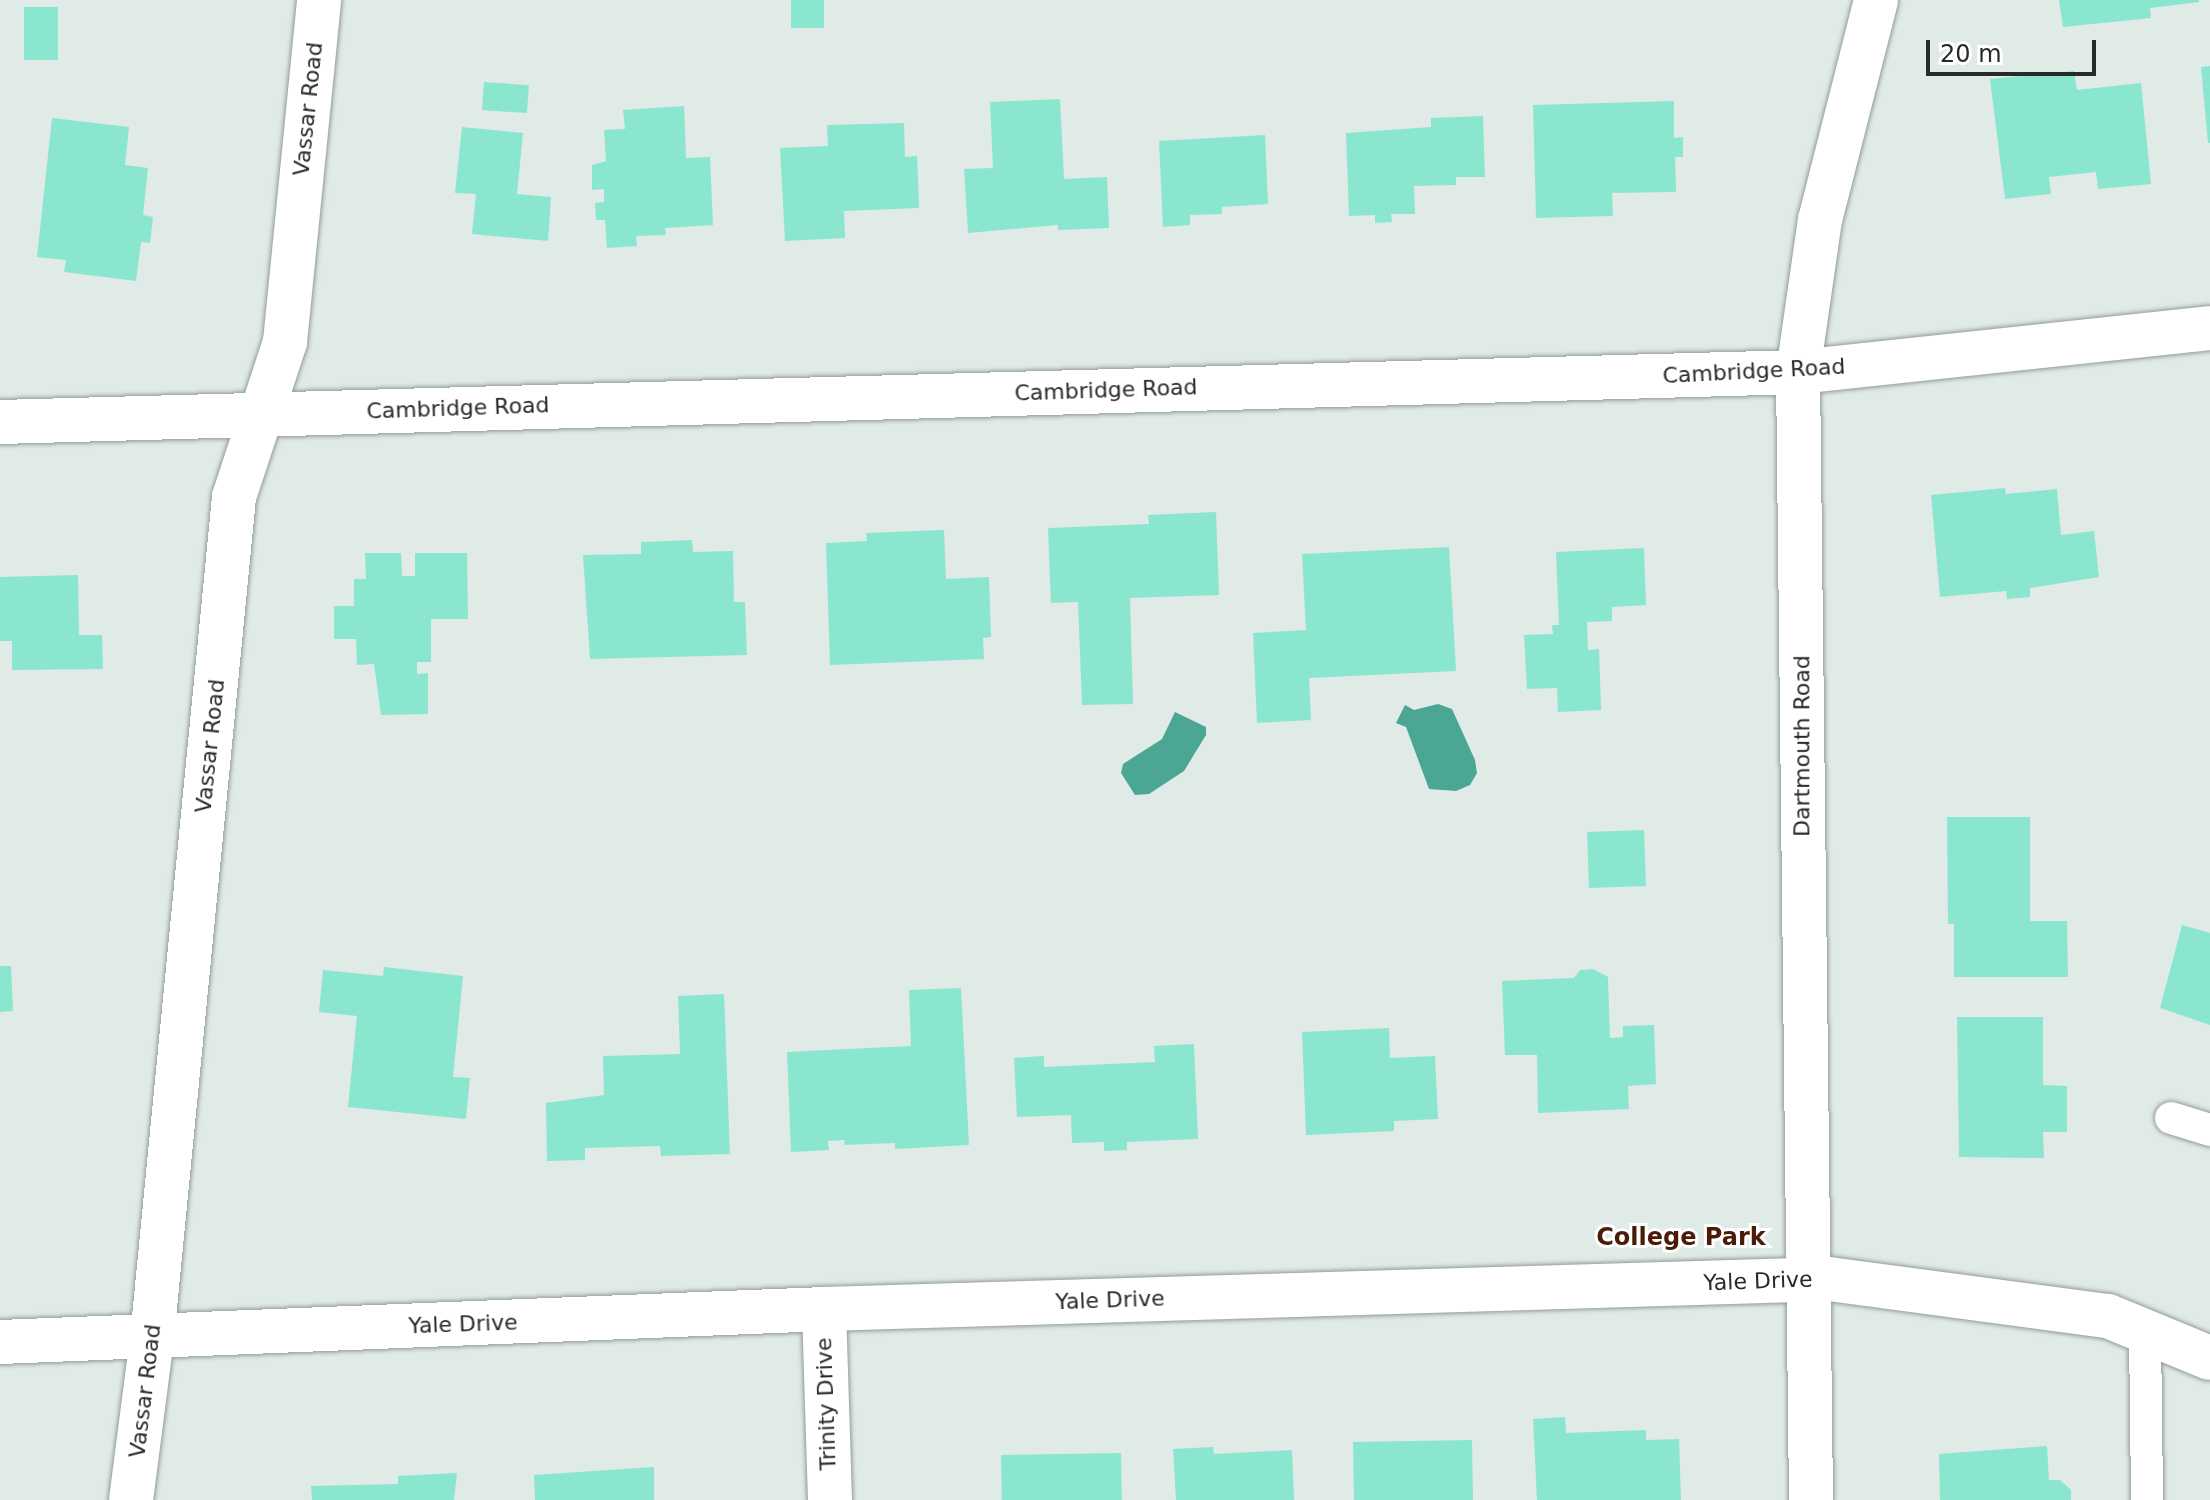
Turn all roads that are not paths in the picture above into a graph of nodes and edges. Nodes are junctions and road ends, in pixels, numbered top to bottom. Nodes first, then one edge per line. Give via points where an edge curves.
1 (319, 0) edge
2 (1876, 0) edge
3 (2210, 328) edge
4 (1798, 372) junction
5 (260, 414) junction
6 (0, 422) edge
7 (2171, 1118) dead end
8 (2210, 1130) edge
9 (1806, 1280) junction
10 (824, 1309) junction
11 (2145, 1332) junction
12 (152, 1338) junction
13 (0, 1342) edge
14 (2210, 1358) edge
15 (131, 1500) edge
16 (830, 1500) edge
17 (1811, 1500) edge
18 (2147, 1500) edge

1 - 5 street, Vassar Road via 285,342
2 - 4 street, Dartmouth Road via 1820,220
3 - 4 street, Cambridge Road
4 - 5 street, Cambridge Road
4 - 9 street, Dartmouth Road
5 - 6 street, Cambridge Road
5 - 12 street, Vassar Road via 234,497
7 - 8 lane
9 - 10 street, Yale Drive
9 - 11 street, Yale Drive via 2064,1307
9 - 17 street, Dartmouth Road
10 - 12 street, Yale Drive
10 - 16 street, Trinity Drive
11 - 14 street, Yale Drive
11 - 18 lane
12 - 13 street, Yale Drive
12 - 15 street, Vassar Road

